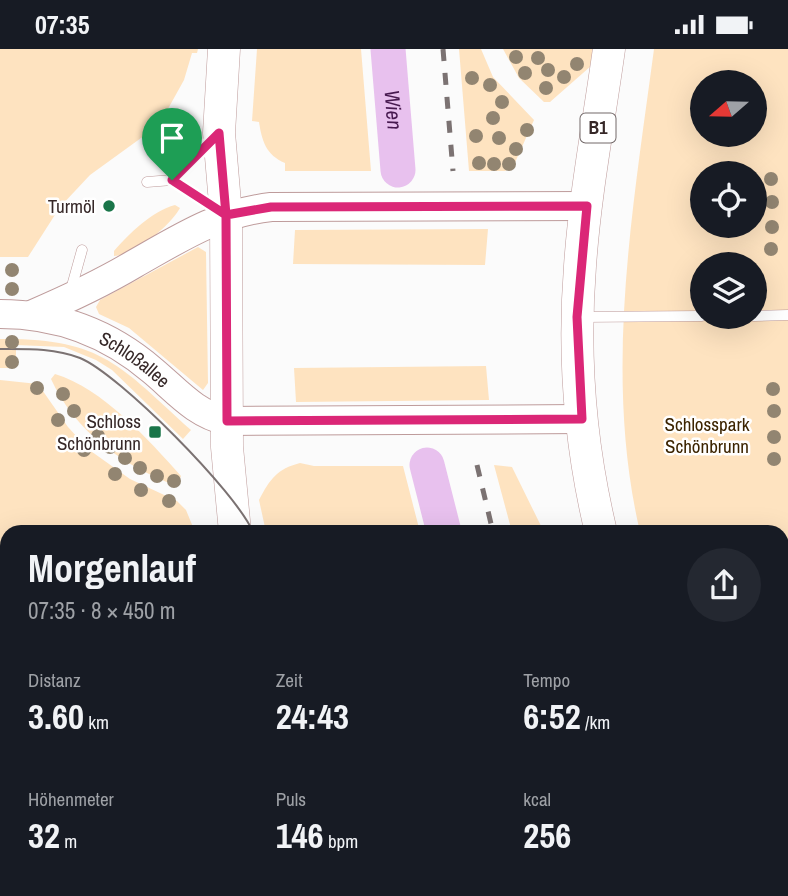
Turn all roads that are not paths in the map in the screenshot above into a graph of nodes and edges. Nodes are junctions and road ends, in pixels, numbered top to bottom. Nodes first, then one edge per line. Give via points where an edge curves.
1 (224, 49) edge
2 (609, 49) edge
3 (219, 133) junction
4 (172, 180) junction
5 (147, 182) dead end
6 (587, 206) junction
7 (216, 209) junction
8 (82, 250) dead end
9 (68, 299) junction
10 (0, 314) edge
11 (33, 314) junction
12 (690, 316) edge
13 (767, 316) edge
14 (788, 316) edge
15 (577, 317) junction
16 (582, 419) junction
17 (227, 421) junction
18 (234, 525) edge
19 (600, 525) edge

1 - 3 main road
2 - 6 main road, B1
3 - 4 lane
3 - 7 main road
4 - 5 lane
4 - 7 lane
6 - 7 main road, Schloßallee
6 - 15 main road, B1
7 - 9 main road, Schloßallee via 184,234
7 - 17 main road
8 - 9 lane
9 - 11 main road, Schloßallee
10 - 11 main road, Schloßallee
11 - 17 main road, Schloßallee via 89,330 129,351 200,412
12 - 15 lane
13 - 14 lane
15 - 16 main road, B1
16 - 17 main road
16 - 19 main road, B1
17 - 18 main road

